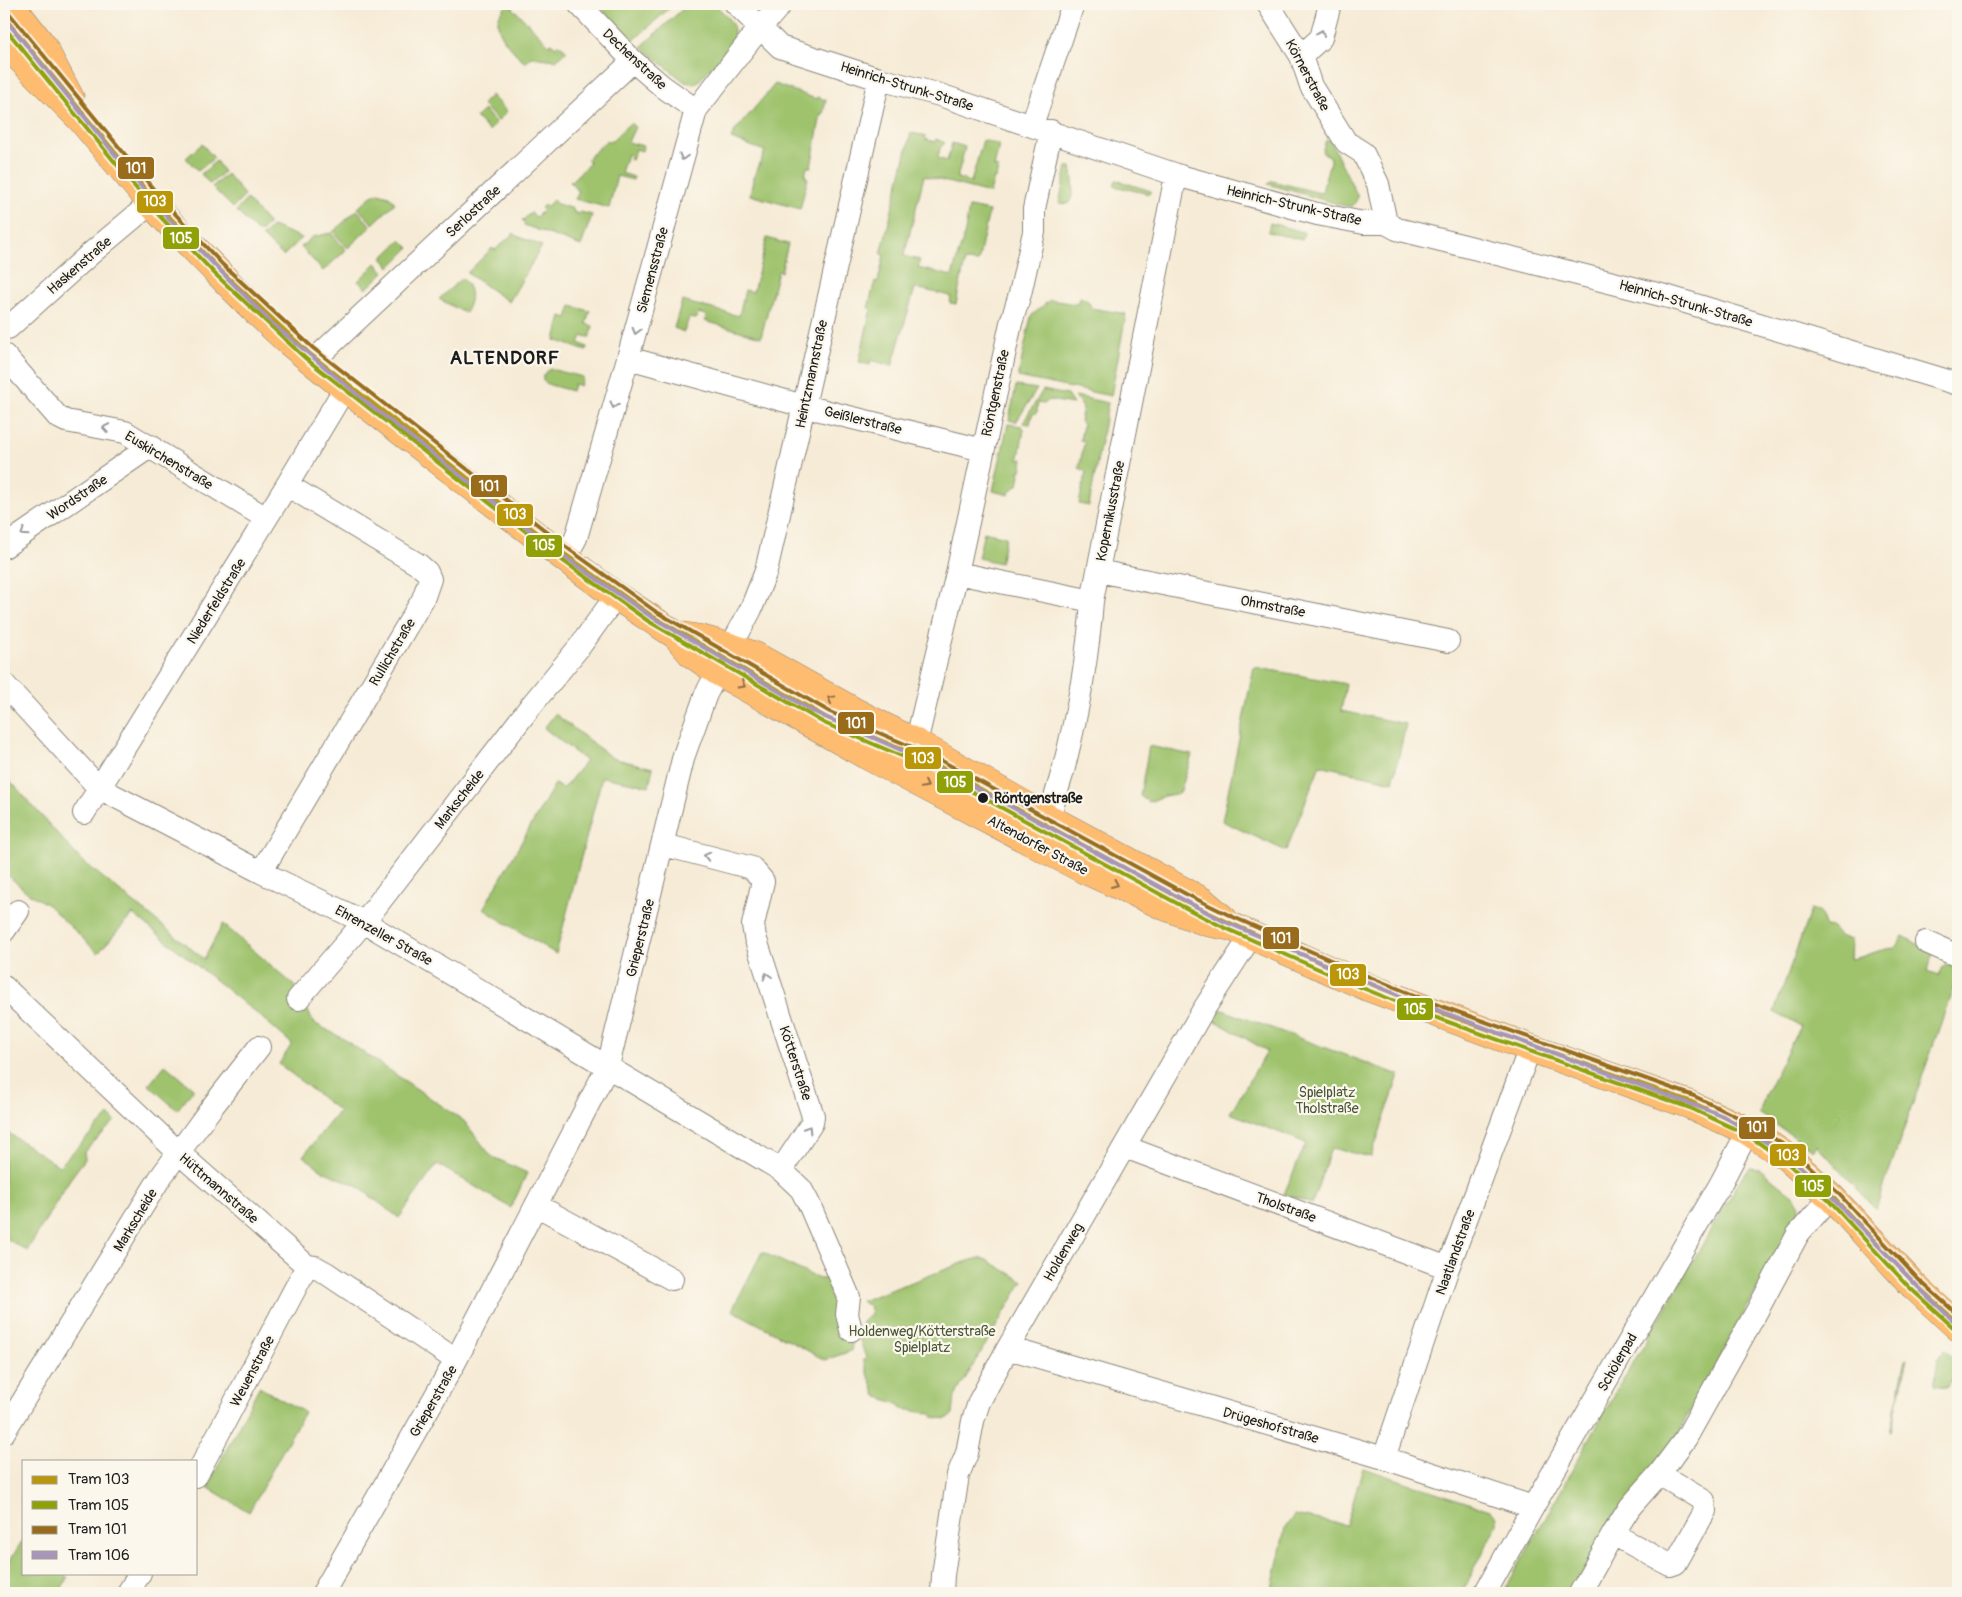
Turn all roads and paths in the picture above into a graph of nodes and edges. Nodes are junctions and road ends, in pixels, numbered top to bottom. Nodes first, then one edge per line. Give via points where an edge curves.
1 (10, 4) edge
2 (579, 4) edge
3 (736, 4) edge
4 (781, 4) edge
5 (1073, 4) edge
6 (1268, 4) edge
7 (1330, 4) edge
8 (760, 28) junction
9 (4, 42) edge
10 (1301, 56) junction
11 (633, 61) junction
12 (879, 78) junction
13 (696, 110) junction
14 (81, 119) junction
15 (1042, 128) junction
16 (1176, 175) junction
17 (151, 203) junction
18 (1386, 223) junction
19 (8, 328) dead end
20 (4, 355) edge
21 (628, 358) junction
22 (312, 362) junction
23 (1958, 384) edge
24 (345, 388) junction
25 (804, 406) junction
26 (151, 446) junction
27 (983, 450) junction
28 (288, 485) junction
29 (266, 518) junction
30 (4, 547) edge
31 (565, 558) junction
32 (1098, 571) junction
33 (957, 573) junction
34 (616, 596) junction
35 (1092, 601) junction
36 (1448, 641) dead end
37 (723, 660) junction
38 (4, 684) edge
39 (916, 743) junction
40 (99, 788) junction
41 (84, 813) dead end
42 (1050, 819) junction
43 (664, 845) junction
44 (1040, 846) junction
45 (261, 872) junction
46 (18, 911) dead end
47 (364, 922) junction
48 (4, 931) edge
49 (1241, 931) junction
50 (1926, 942) dead end
51 (1958, 956) edge
52 (4, 987) edge
53 (298, 999) dead end
54 (259, 1047) dead end
55 (1530, 1048) junction
56 (608, 1066) junction
57 (1748, 1131) junction
58 (1124, 1147) junction
59 (179, 1153) junction
60 (781, 1170) junction
61 (1831, 1197) junction
62 (536, 1205) junction
63 (307, 1266) junction
64 (1448, 1268) junction
65 (672, 1278) dead end
66 (1958, 1327) edge
67 (851, 1330) dead end
68 (1008, 1348) junction
69 (456, 1360) junction
70 (4, 1432) edge
71 (1384, 1458) junction
72 (198, 1472) edge
73 (1659, 1474) junction
74 (1533, 1507) junction
75 (1613, 1534) junction
76 (139, 1574) edge
77 (128, 1593) edge
78 (323, 1593) edge
79 (942, 1593) edge
80 (1485, 1593) edge
81 (1580, 1593) edge

1 - 14 main road, Altendorfer Straße via 42,45
2 - 11 street, Dechenstraße
3 - 8 street, Heinrich-Strunk-Straße
4 - 8 street, Siemensstraße
5 - 15 street, Röntgenstraße
6 - 10 street, Körnerstraße
10 -> 7 street via 1321,38
8 - 12 street, Heinrich-Strunk-Straße via 780,47
8 - 13 street, Siemensstraße
9 - 14 main road, Altendorfer Straße
10 - 18 street, Körnerstraße via 1311,86 1346,142 1363,153 1378,184
11 - 13 street, Dechenstraße
11 - 22 street, Serlostraße
12 - 15 street, Heinrich-Strunk-Straße
12 - 25 street, Heintzmannstraße
13 -> 21 street, Siemensstraße
14 - 17 main road, Altendorfer Straße
15 - 16 street, Heinrich-Strunk-Straße
15 - 27 street, Röntgenstraße via 1034,232 1010,323
16 - 18 street, Heinrich-Strunk-Straße via 1317,214 1364,223
16 - 32 street, Kopernikusstraße
17 - 19 street, Haskenstraße
17 - 22 main road, Altendorfer Straße via 253,308
18 - 23 street, Heinrich-Strunk-Straße via 1397,229 1669,297
26 -> 20 street, Euskirchenstraße via 126,432 58,418
21 - 25 street, Geißlerstraße
21 -> 31 street, Siemensstraße via 576,538
22 - 24 main road, Altendorfer Straße
24 - 28 street, Niederfeldstraße
24 - 31 main road, Altendorfer Straße
25 - 27 street, Geißlerstraße
25 - 37 street, Heintzmannstraße via 766,571 751,609
26 - 29 street, Euskirchenstraße
26 -> 30 street, Wordstraße
27 - 33 street, Röntgenstraße
28 - 29 street, Niederfeldstraße
28 - 45 street, Rullichstraße via 419,565 430,580 423,599
29 - 40 street, Niederfeldstraße
31 - 34 main road, Altendorfer Straße
32 - 35 street, Kopernikusstraße
32 - 36 street, Ohmstraße
33 - 35 street
33 - 39 street, Röntgenstraße
34 - 37 main road, Altendorfer Straße via 676,635 692,654
34 - 47 street, Markscheide
35 - 42 street, Kopernikusstraße via 1088,644 1072,728
39 -> 37 main road, Altendorfer Straße via 755,656
37 - 43 street, Grieperstraße via 706,694 684,755
37 -> 44 main road, Altendorfer Straße via 816,728
38 - 40 street, Ehrenzeller Straße
39 - 42 main road, Altendorfer Straße
40 - 41 street, Niederfeldstraße
40 - 45 street, Ehrenzeller Straße
42 - 44 street, Kopernikusstraße
42 - 49 main road, Altendorfer Straße via 1202,901
43 - 56 street, Grieperstraße
60 -> 43 street, Kötterstraße via 814,1116 755,937 754,925 763,880 752,868
44 -> 49 main road, Altendorfer Straße via 1164,906
45 - 47 street, Ehrenzeller Straße
46 - 48 street
47 - 53 street, Markscheide
47 - 56 street, Ehrenzeller Straße
49 - 55 main road, Altendorfer Straße via 1370,988
49 - 58 street, Holdenweg via 1202,1012
50 - 51 street
52 - 59 street, Hüttmannstraße
54 - 59 street, Markscheide
55 - 57 main road, Altendorfer Straße via 1688,1104
55 - 64 street, Naatlandstraße
56 - 60 street, Ehrenzeller Straße
56 - 62 street, Grieperstraße
57 - 61 main road, Altendorfer Straße via 1788,1157
57 - 74 street, Schölerpad
58 - 64 street, Tholstraße
58 - 68 street, Holdenweg
59 - 63 street, Hüttmannstraße
59 - 70 street, Markscheide via 160,1178
60 - 67 street via 801,1189 809,1204 849,1297 847,1314
61 - 66 main road, Altendorfer Straße via 1914,1286
61 - 73 street via 1798,1234 1686,1438
62 - 65 street
62 - 69 street, Grieperstraße
63 - 69 street, Hüttmannstraße via 326,1273
63 - 72 street, Weuenstraße
64 - 71 street, Naatlandstraße
68 - 71 street, Drügeshofstraße
68 - 79 street, Holdenweg via 979,1402 958,1475
69 - 78 street, Grieperstraße
71 - 74 street, Drügeshofstraße
73 - 75 street via 1630,1507
73 - 75 street via 1704,1501 1705,1511 1676,1563 1670,1565
74 - 80 street, Schölerpad
75 - 81 street
76 - 77 street

